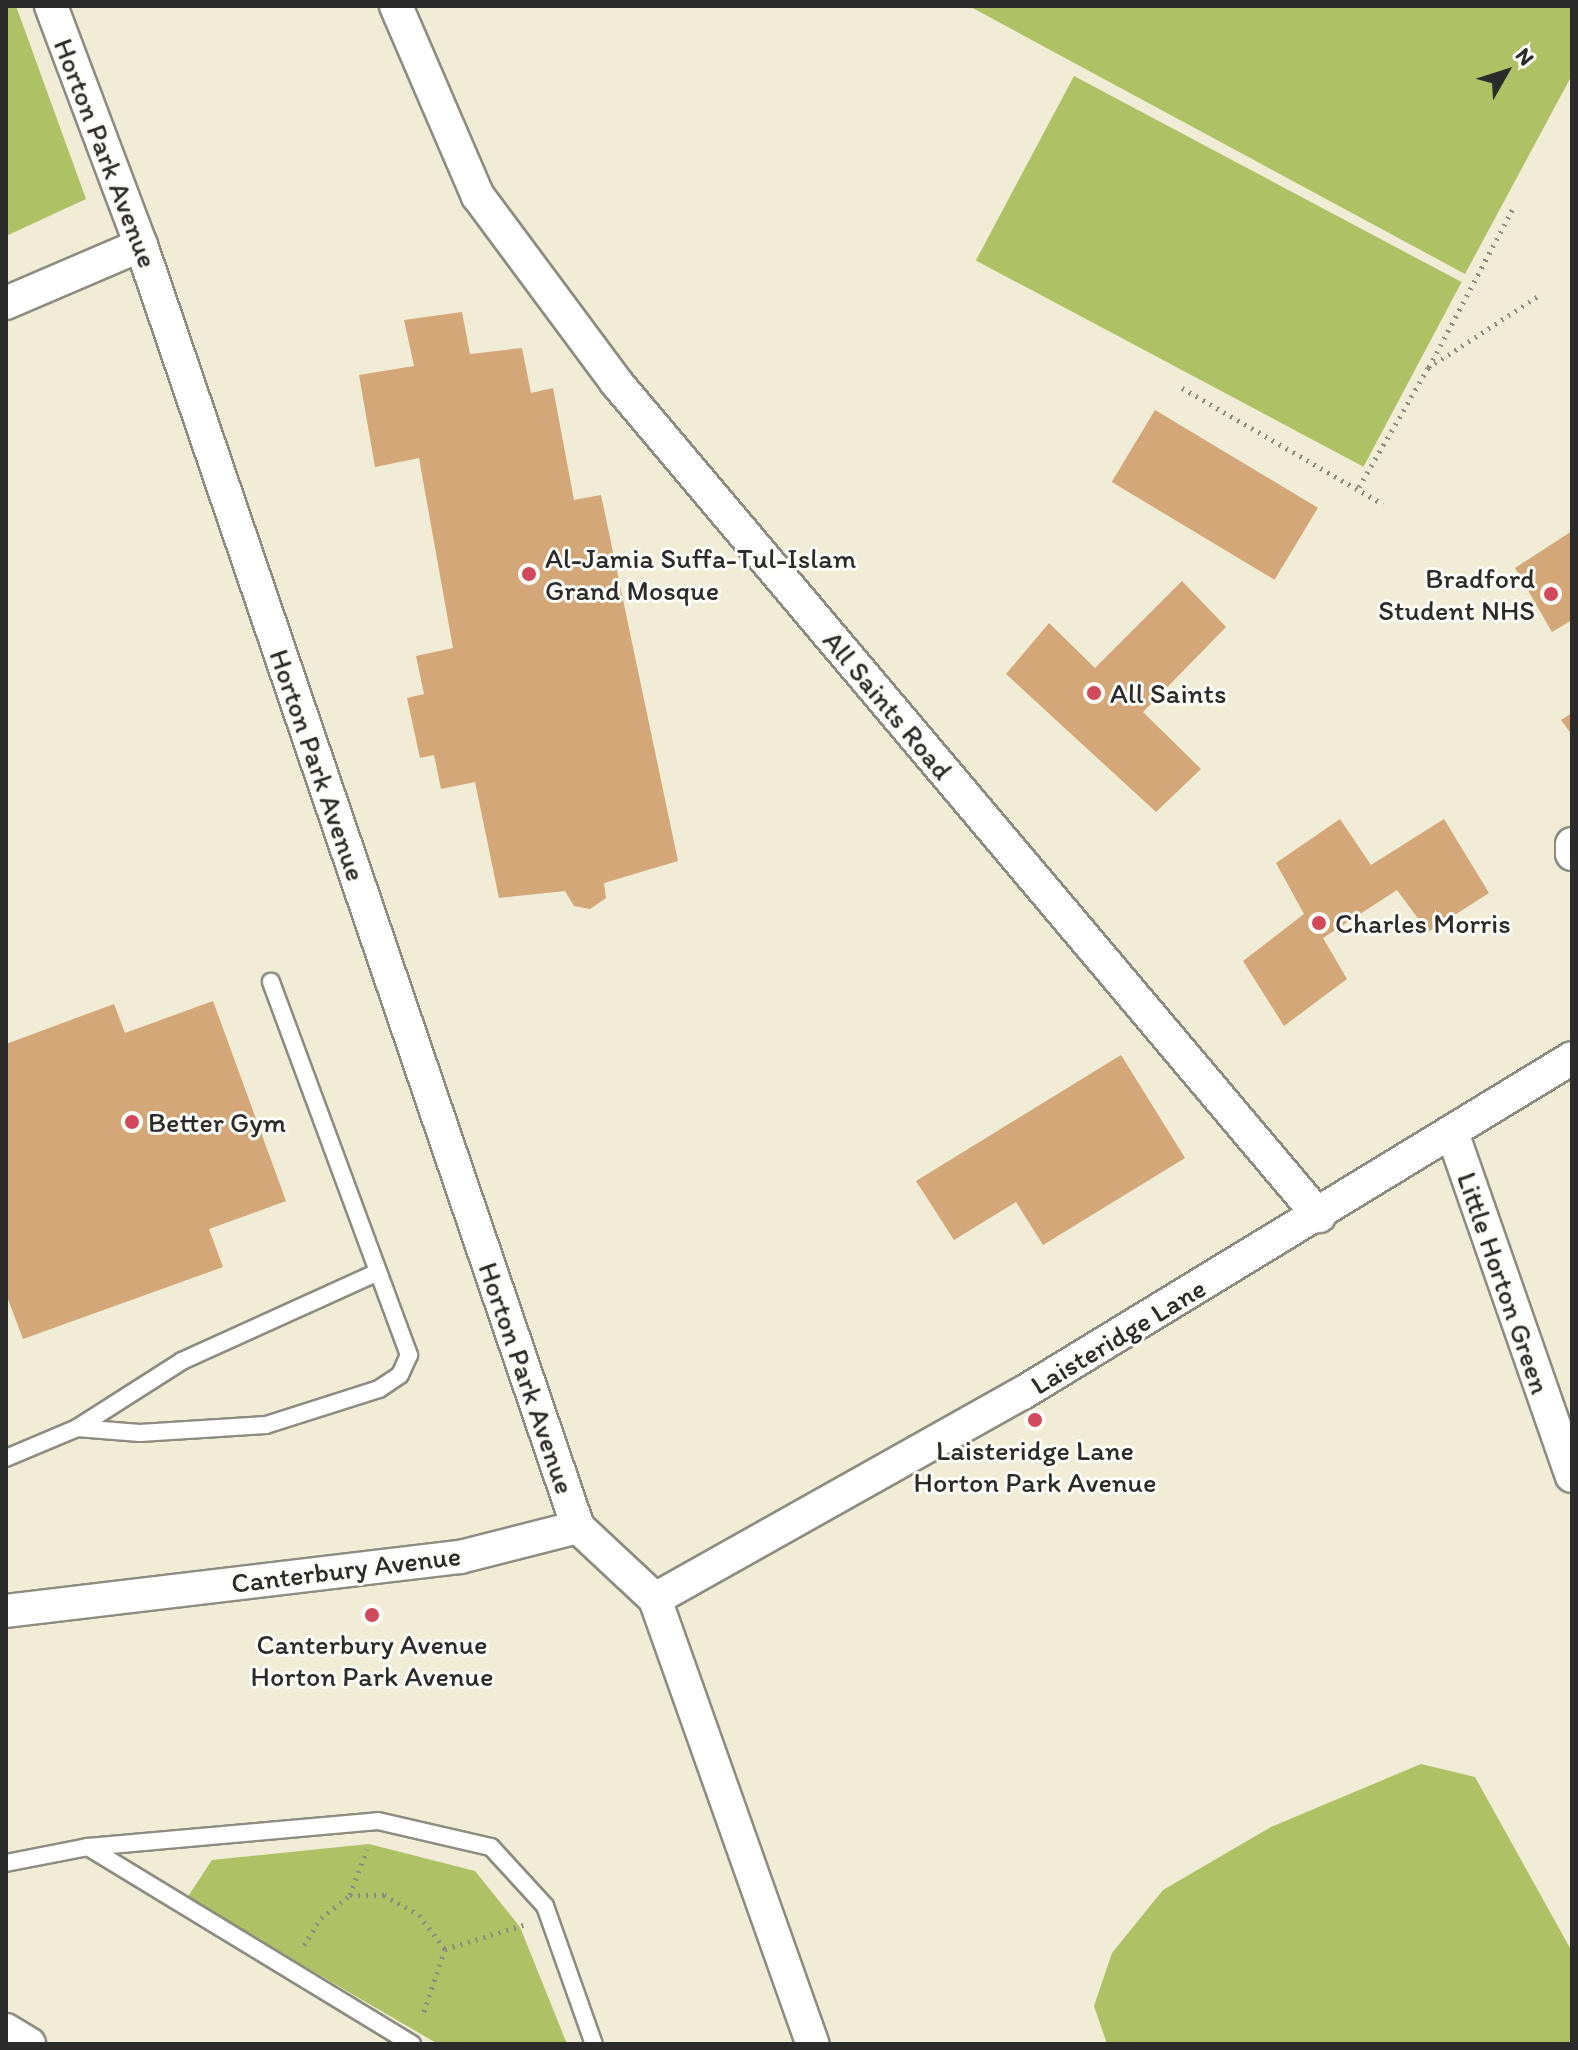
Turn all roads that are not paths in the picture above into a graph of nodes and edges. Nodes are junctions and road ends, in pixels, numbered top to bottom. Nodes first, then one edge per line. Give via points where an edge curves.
1 (51, 6) edge
2 (396, 6) edge
3 (141, 245) junction
4 (6, 303) edge
5 (1572, 844) edge
6 (1572, 854) edge
7 (271, 982) dead end
8 (1572, 1058) edge
9 (1453, 1135) junction
10 (1319, 1216) junction
11 (378, 1272) junction
12 (77, 1428) junction
13 (6, 1458) edge
14 (1572, 1476) edge
15 (578, 1527) junction
16 (655, 1599) junction
17 (6, 1611) edge
18 (88, 1847) junction
19 (6, 1863) edge
20 (6, 2030) edge
21 (408, 2042) edge
22 (29, 2044) edge
23 (594, 2044) edge
24 (813, 2044) edge

1 - 3 street, Horton Park Avenue
2 - 10 street, All Saints Road via 478,196 616,382
3 - 4 street
3 - 15 street, Horton Park Avenue
5 - 6 street
7 - 11 lane
8 - 9 street, Laisteridge Lane
9 - 10 street, Laisteridge Lane
9 - 14 street, Little Horton Green
10 - 16 street, Laisteridge Lane
11 - 12 lane via 182,1361
11 - 12 lane via 409,1355 400,1375 379,1389 266,1425 140,1433
12 - 13 lane
15 - 16 street
15 - 17 street, Canterbury Avenue via 460,1557
16 - 24 street
18 - 19 lane
18 - 21 lane
18 - 23 lane via 378,1821 491,1847 545,1906
20 - 22 street

